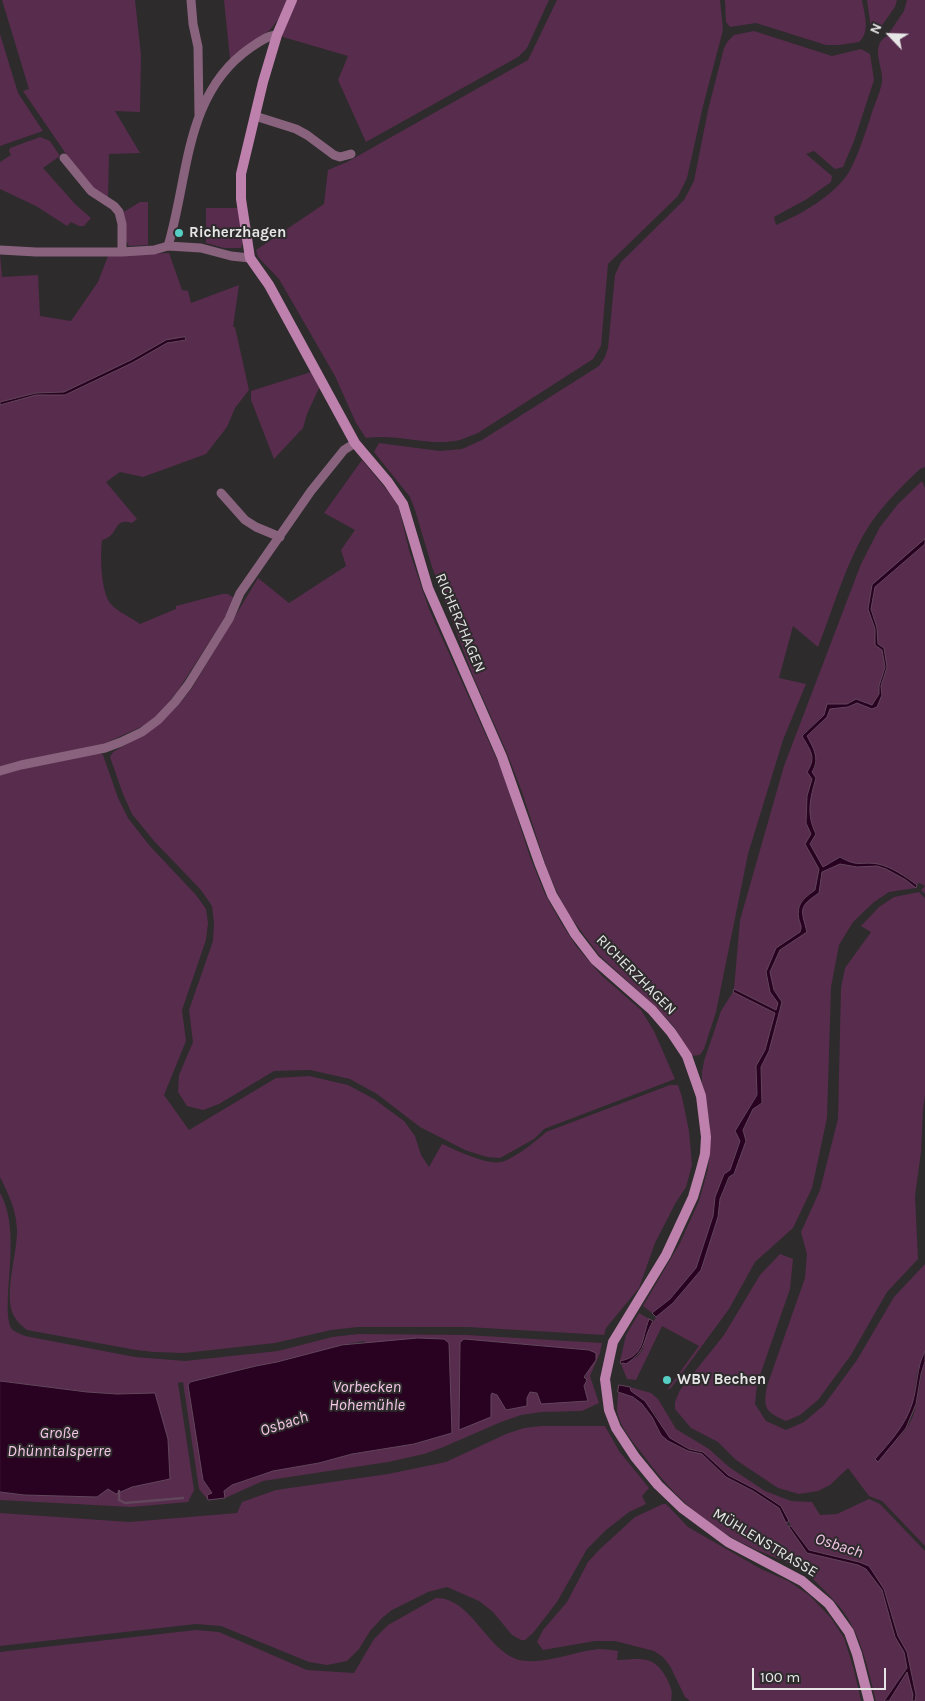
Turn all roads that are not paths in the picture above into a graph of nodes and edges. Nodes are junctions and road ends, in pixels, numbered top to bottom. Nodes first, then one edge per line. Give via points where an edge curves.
1 (191, 0) edge
2 (292, 0) edge
3 (277, 35) junction
4 (255, 116) junction
5 (199, 118) junction
6 (351, 154) dead end
7 (64, 158) dead end
8 (168, 246) junction
9 (0, 250) edge
10 (122, 252) junction
11 (250, 258) junction
12 (354, 444) junction
13 (221, 493) dead end
14 (280, 537) junction
15 (0, 771) edge
16 (672, 1499) joint
17 (869, 1701) edge

1 - 5 street via 198,47
2 - 3 street, RICHERZHAGEN
3 - 4 street, RICHERZHAGEN
3 - 5 street via 263,40 227,67 211,90
4 - 6 street via 296,129 334,155
4 - 11 street, RICHERZHAGEN via 240,182
5 - 8 street
7 - 10 street via 91,191 119,212
8 - 10 street
8 - 11 street via 201,248
9 - 10 street
11 - 12 street, RICHERZHAGEN via 269,285
12 - 14 street via 344,450 321,478
12 - 16 street, RICHERZHAGEN via 404,504 425,582 502,757 552,894 569,925 592,956 652,1010 671,1032 687,1056 697,1082 706,1137 705,1154 693,1197 666,1255 612,1342 605,1379 609,1410 621,1437
13 - 14 street via 245,520
14 - 15 street via 240,593 229,619 188,685 158,720 142,732 105,748
16 - 17 street, MÜHLENSTRASSE via 718,1536 796,1577 822,1597 849,1632

